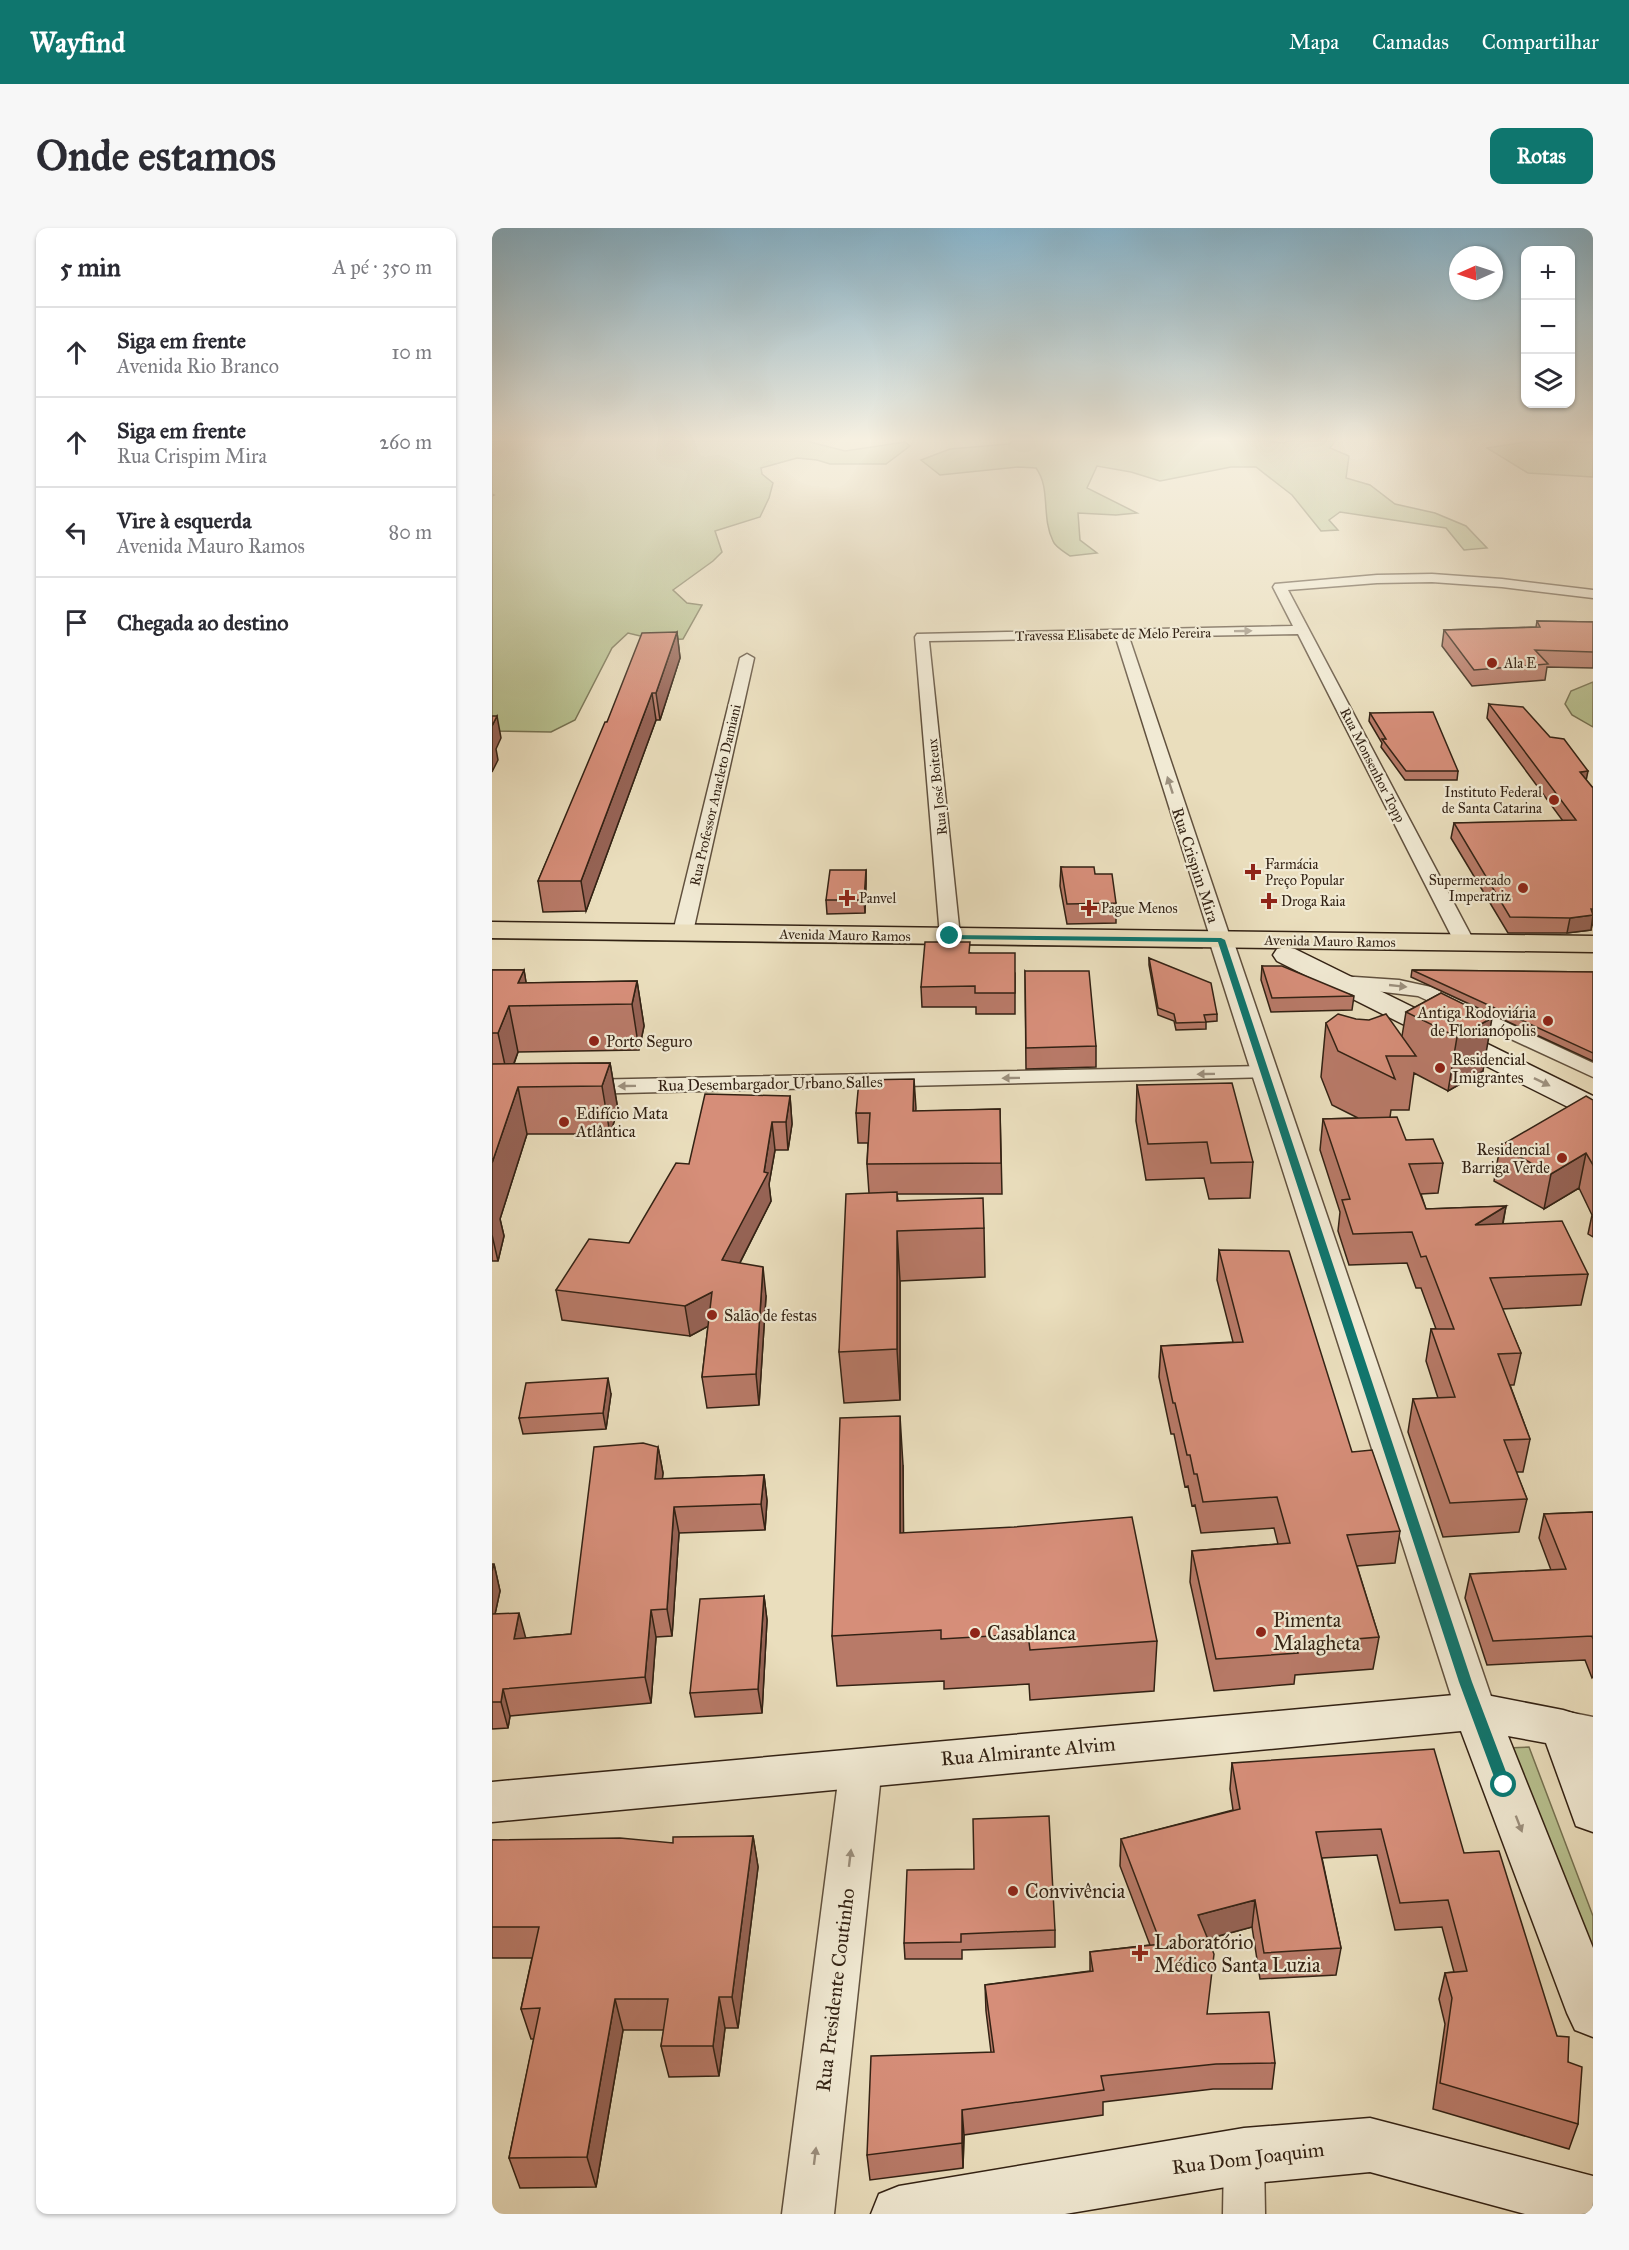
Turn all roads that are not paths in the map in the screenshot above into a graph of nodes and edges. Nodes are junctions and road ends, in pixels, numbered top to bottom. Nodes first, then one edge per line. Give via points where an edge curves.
1 (1593, 594) edge
2 (1304, 630) junction
3 (1121, 633) junction
4 (922, 637) joint
5 (747, 658) dead end
6 (492, 930) edge
7 (683, 932) junction
8 (950, 936) junction
9 (1465, 943) junction
10 (1593, 944) edge
11 (492, 945) edge
12 (1223, 947) junction
13 (1293, 948) junction
14 (1593, 958) edge
15 (1340, 982) junction
16 (1593, 1071) edge
17 (1264, 1072) junction
18 (566, 1088) edge
19 (1593, 1108) edge
20 (1476, 1711) junction
21 (1578, 1731) edge
22 (861, 1766) junction
23 (492, 1802) edge
24 (1593, 1812) edge
25 (1593, 2013) edge
26 (1244, 2156) junction
27 (1593, 2204) edge
28 (808, 2214) edge
29 (899, 2214) edge
30 (1244, 2214) edge

1 - 2 street, Rua Monsenhor Topp via 1472,579 1407,578 1280,587
3 -> 2 street, Travessa Elisabete de Melo Pereira
2 - 9 street, Rua Monsenhor Topp
3 - 4 street, Travessa Elisabete de Melo Pereira
12 -> 3 street, Rua Crispim Mira
4 - 8 street, Rua José Boiteux
5 - 7 street, Rua Professor Anacleto Damiani
6 - 7 main road, Avenida Mauro Ramos
7 - 8 main road, Avenida Mauro Ramos
8 - 12 main road, Avenida Mauro Ramos
9 - 10 main road, Avenida Mauro Ramos
9 - 13 main road, Avenida Mauro Ramos
11 - 12 main road, Avenida Mauro Ramos
12 - 13 main road, Avenida Mauro Ramos
12 - 17 street, Rua Crispim Mira
13 - 14 main road, Avenida Mauro Ramos
13 - 15 main road
15 -> 16 street via 1399,986 1424,992
15 -> 19 main road
17 -> 18 street, Rua Desembargador Urbano Salles
17 - 20 street, Rua Crispim Mira
20 - 21 main road, Rua Almirante Alvim
20 - 22 main road, Rua Almirante Alvim
20 -> 25 main road
21 - 24 main road
22 - 23 main road, Rua Almirante Alvim
28 -> 22 street, Rua Presidente Coutinho
26 - 27 main road, Rua Dom Joaquim via 1370,2145
26 - 29 main road, Rua Dom Joaquim
26 - 30 street

